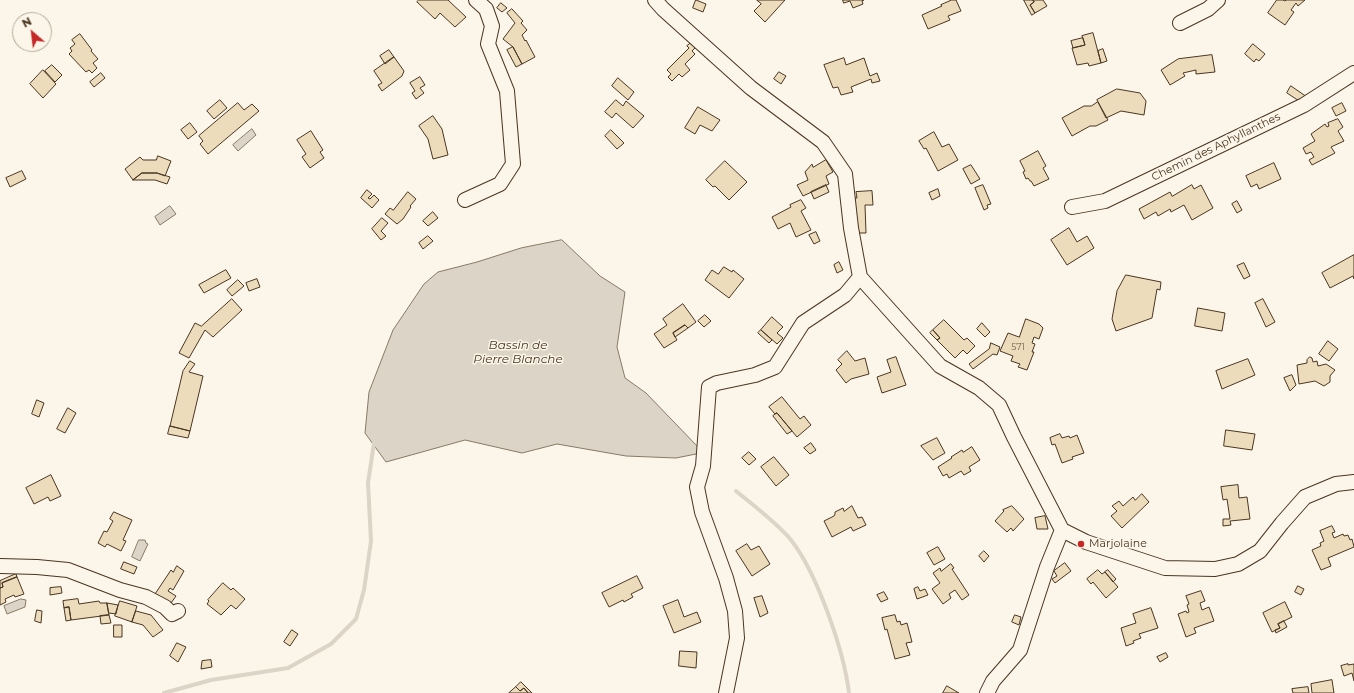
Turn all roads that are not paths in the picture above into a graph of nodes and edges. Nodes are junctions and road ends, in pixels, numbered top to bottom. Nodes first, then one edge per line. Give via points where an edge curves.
1 (476, 0) edge
2 (655, 0) edge
3 (1218, 0) edge
4 (1180, 23) dead end
5 (1354, 73) edge
6 (466, 200) dead end
7 (1072, 207) dead end
8 (860, 277) junction
9 (1354, 482) edge
10 (1062, 530) junction
11 (0, 566) edge
12 (178, 611) dead end
13 (726, 693) edge
14 (987, 693) edge

1 - 6 street via 486,9 492,26 488,44 507,91 513,164 500,184
2 - 8 street via 752,88 823,142 845,174
3 - 4 street via 1208,9
5 - 7 street, Chemin des Aphyllanthes via 1304,105 1104,201
8 - 10 street via 940,366 979,388 998,405
8 - 13 street via 845,295 803,323 775,367 709,387 703,466 697,487 702,512 735,611 737,638
9 - 10 street via 1336,484 1305,497 1260,551 1238,564 1215,569 1165,568 1086,542
10 - 14 street via 1020,650 993,680
11 - 12 street via 68,570 146,598 165,607 172,614

